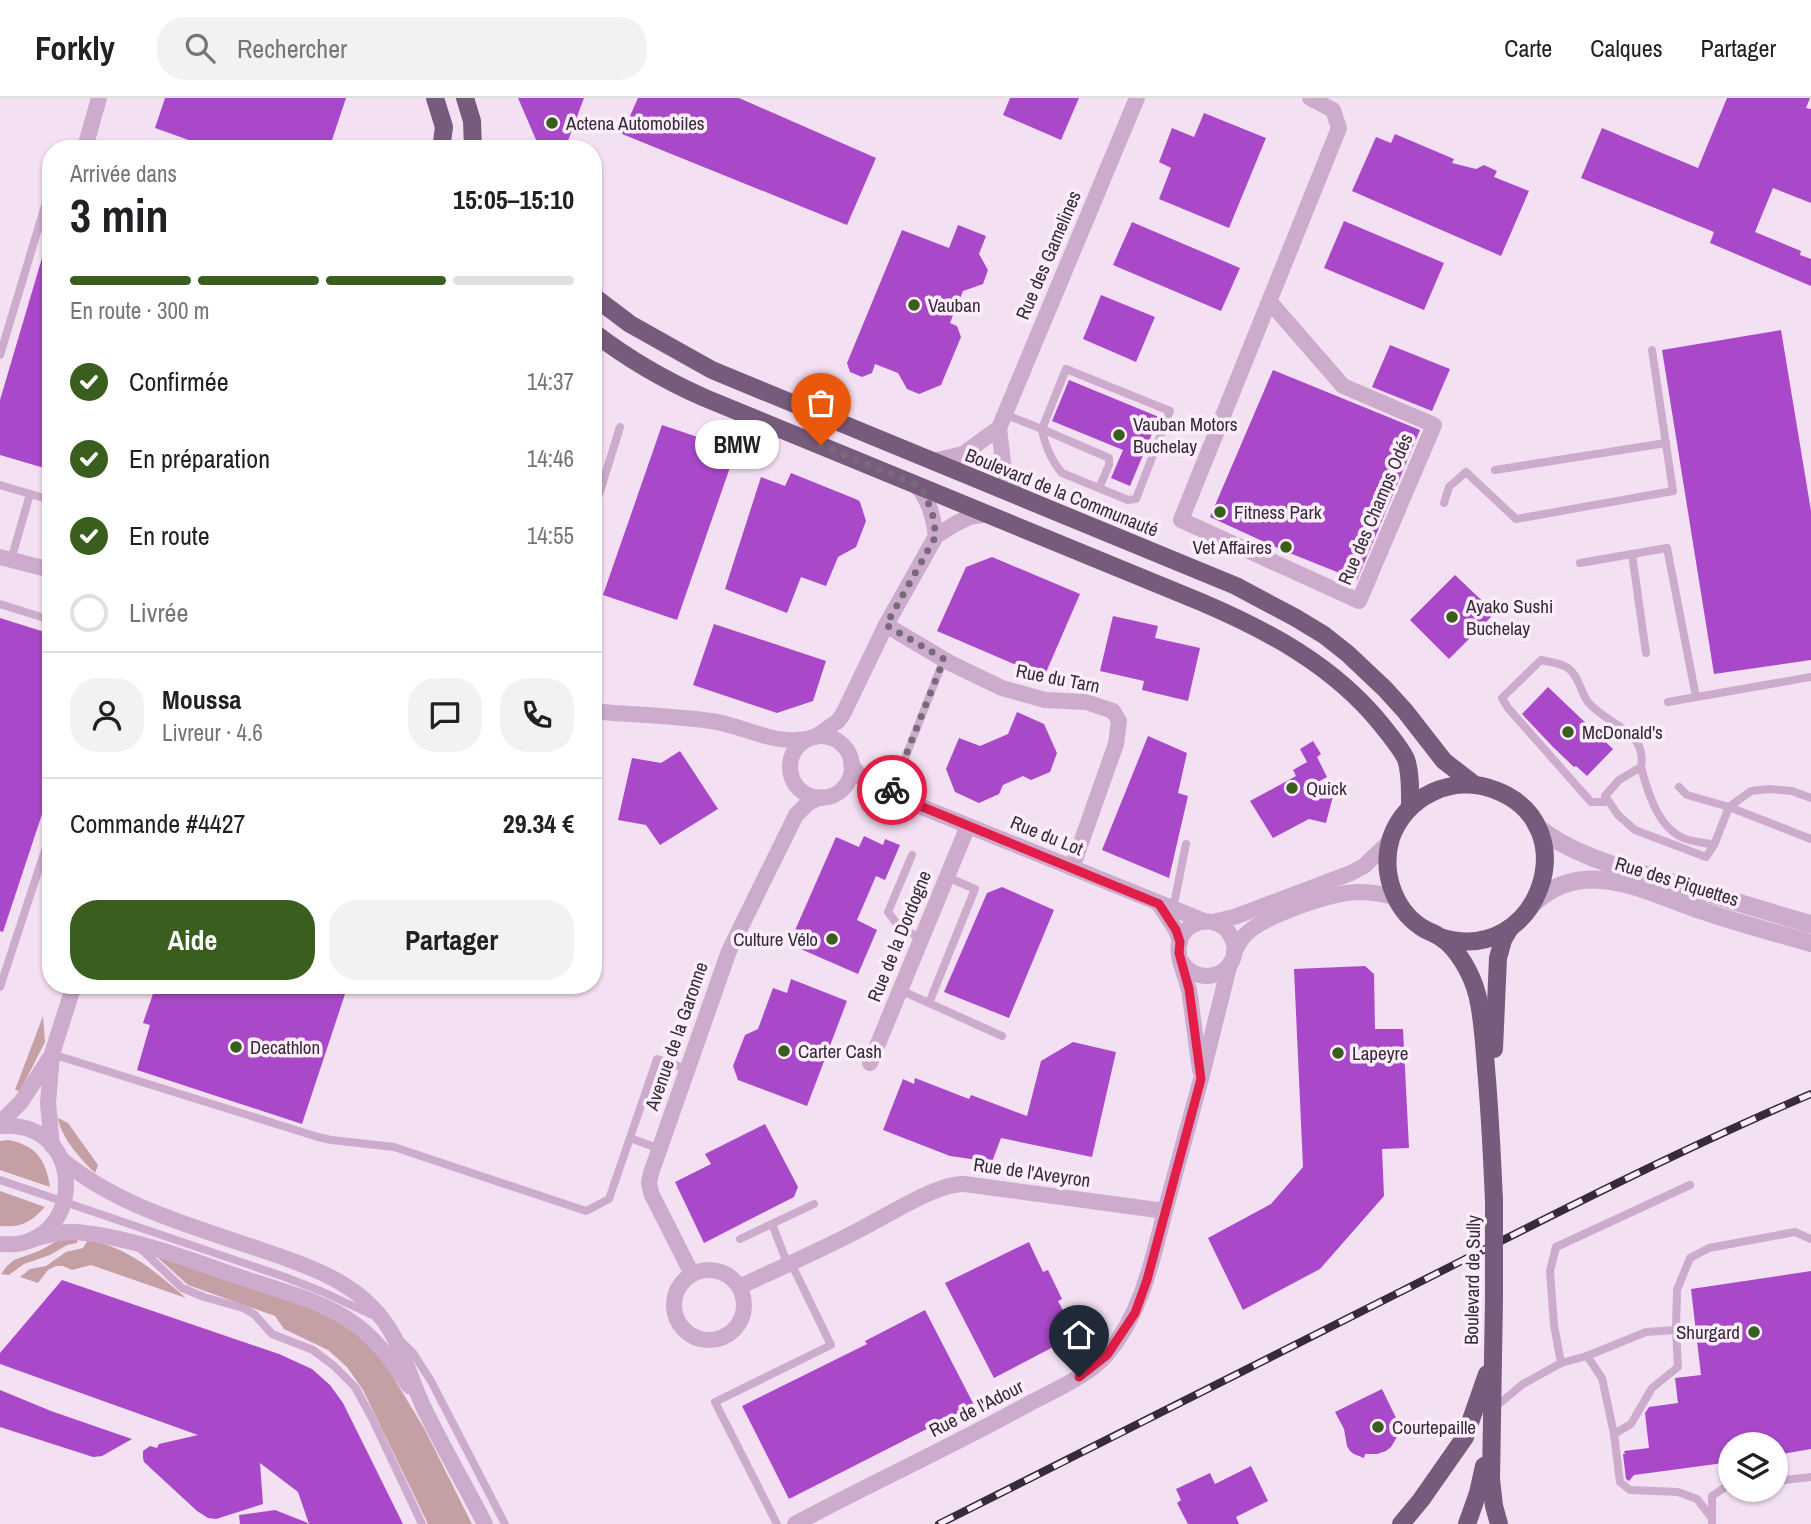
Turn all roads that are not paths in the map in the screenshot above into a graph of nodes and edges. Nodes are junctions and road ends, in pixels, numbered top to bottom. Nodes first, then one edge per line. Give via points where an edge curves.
1 (99, 98) edge
2 (435, 98) edge
3 (465, 98) edge
4 (1137, 98) edge
5 (1310, 98) edge
6 (89, 140) edge
7 (443, 140) edge
8 (473, 140) edge
9 (42, 215) edge
10 (39, 225) junction
11 (42, 226) edge
12 (1269, 301) junction
13 (602, 303) edge
14 (602, 338) edge
15 (1652, 350) dead end
16 (0, 355) edge
17 (1002, 421) junction
18 (620, 427) dead end
19 (1042, 429) junction
20 (1666, 443) junction
21 (933, 461) junction
22 (1495, 470) dead end
23 (915, 484) junction
24 (0, 485) edge
25 (602, 485) edge
26 (1099, 488) junction
27 (30, 494) junction
28 (42, 497) edge
29 (1017, 497) junction
30 (1444, 503) dead end
31 (989, 514) junction
32 (936, 536) junction
33 (1632, 554) junction
34 (6, 559) edge
35 (1580, 563) dead end
36 (42, 568) edge
37 (0, 604) edge
38 (42, 617) edge
39 (886, 625) junction
40 (1646, 653) dead end
41 (944, 659) junction
42 (1811, 677) edge
43 (1696, 697) junction
44 (1668, 702) dead end
45 (602, 711) edge
46 (843, 714) junction
47 (768, 737) junction
48 (811, 738) junction
49 (844, 747) junction
50 (851, 764) junction
51 (1641, 766) junction
52 (792, 776) junction
53 (1475, 785) junction
54 (1679, 787) dead end
55 (875, 788) junction
56 (842, 789) junction
57 (891, 794) junction
58 (821, 797) junction
59 (1811, 798) edge
60 (1609, 802) junction
61 (1410, 807) junction
62 (1729, 807) junction
63 (796, 815) junction
64 (968, 826) junction
65 (1536, 826) junction
66 (1811, 839) edge
67 (1391, 840) junction
68 (1186, 844) dead end
69 (1713, 845) junction
70 (912, 855) dead end
71 (42, 859) edge
72 (1072, 868) junction
73 (946, 877) junction
74 (1395, 897) junction
75 (1534, 903) junction
76 (1166, 906) junction
77 (1209, 922) junction
78 (1811, 923) edge
79 (1510, 928) junction
80 (921, 937) junction
81 (1440, 937) junction
82 (1180, 942) junction
83 (1811, 943) edge
84 (1232, 958) junction
85 (1181, 961) junction
86 (0, 987) edge
87 (900, 990) junction
88 (72, 994) edge
89 (929, 1003) junction
90 (1002, 1035) dead end
91 (52, 1054) junction
92 (870, 1063) dead end
93 (687, 1069) junction
94 (1201, 1079) junction
95 (0, 1125) edge
96 (1491, 1130) junction
97 (630, 1138) junction
98 (660, 1149) junction
99 (57, 1152) junction
100 (0, 1180) edge
101 (1690, 1185) dead end
102 (65, 1202) junction
103 (814, 1204) dead end
104 (1165, 1211) junction
105 (772, 1224) junction
106 (33, 1239) junction
107 (740, 1239) dead end
108 (1811, 1239) edge
109 (0, 1244) edge
110 (135, 1244) junction
111 (790, 1264) junction
112 (692, 1274) junction
113 (739, 1287) junction
114 (390, 1329) junction
115 (1676, 1330) junction
116 (1587, 1356) junction
117 (1492, 1361) junction
118 (1561, 1363) junction
119 (423, 1406) junction
120 (1492, 1410) junction
121 (1491, 1432) junction
122 (1614, 1434) junction
123 (1811, 1477) edge
124 (1788, 1479) edge
125 (1718, 1492) edge
126 (1712, 1521) edge
127 (422, 1524) edge
128 (485, 1524) edge
129 (505, 1524) edge
130 (778, 1524) edge
131 (795, 1524) edge
132 (1401, 1524) edge
133 (1467, 1524) edge
134 (1499, 1524) edge

1 - 6 street
2 - 7 main road via 444,127
3 - 8 main road
4 - 17 street, Rue des Gamelines
5 - 12 street, Rue des Champs Odés via 1333,110 1339,128
9 - 10 lane
10 - 11 lane
10 - 16 lane
12 - 12 street, Rue des Champs Odés via 1343,386 1434,425 1359,601 1181,520
13 - 21 main road, Boulevard de la Communauté via 629,324 712,370
14 - 23 main road via 681,388
15 - 20 lane
17 - 19 lane
17 - 21 street via 963,454
17 - 29 street, Rue des Gamelines via 1004,471
18 - 25 lane
19 - 26 lane via 1057,468
19 - 26 lane via 1109,458
19 - 26 lane via 1066,369 1170,411 1136,499
20 - 22 lane
20 - 30 lane via 1673,491 1516,519 1466,472 1449,488
21 - 29 main road, Boulevard de la Communauté
23 - 31 main road
23 - 32 street via 932,511
24 - 27 lane
27 - 28 lane
27 - 34 lane
29 - 53 main road, Boulevard de la Communauté via 1236,586 1324,635 1385,689 1444,761
31 - 32 street via 969,517
31 - 61 main road via 1244,620 1307,657 1353,694 1398,746 1407,764
32 - 39 street
33 - 35 lane
33 - 40 lane
33 - 43 lane via 1667,548
34 - 36 street
37 - 38 lane
39 - 41 street, Rue du Tarn
39 - 46 street
41 - 57 lane
41 - 72 street, Rue du Tarn via 1002,688 1113,711 1119,721 1116,744
42 - 43 lane
43 - 44 lane
45 - 47 street via 712,721
46 - 48 street
46 - 49 street
47 - 48 street
47 - 52 street via 782,751
48 - 49 street via 833,738
48 - 52 street via 794,752
49 - 50 street
50 - 55 street
50 - 56 street
51 - 60 lane via 1619,780 1605,796
51 - 60 lane via 1643,757 1634,736 1588,702 1567,667 1541,660 1502,698 1591,802
51 - 69 lane via 1648,796 1669,828 1682,838
52 - 58 street via 800,790
52 - 63 street
53 - 61 main road via 1437,790
53 - 65 main road via 1513,800
54 - 62 lane via 1687,795
55 - 56 street
55 - 57 street, Rue du Lot
56 - 58 street
57 - 64 street, Rue du Lot
58 - 63 street
59 - 62 lane via 1769,789 1751,791
60 - 69 lane via 1635,830 1706,857
61 - 67 main road
62 - 66 lane
62 - 69 lane
63 - 93 street, Avenue de la Garonne via 729,951
64 - 72 street, Rue du Lot
64 - 73 street, Rue de la Dordogne
65 - 75 main road via 1545,865
65 - 78 street, Rue des Piquettes via 1562,845 1596,860
67 - 74 main road via 1388,869
67 - 77 street via 1351,873
68 - 76 lane
70 - 80 lane via 888,912 900,928
71 - 86 lane
72 - 76 street, Rue du Lot
73 - 80 street, Rue de la Dordogne
73 - 89 lane via 975,889
74 - 81 main road via 1416,923
74 - 84 street via 1357,892 1316,901 1251,930
75 - 79 main road
75 - 83 street, Rue des Piquettes via 1566,884 1606,879
76 - 77 street, Rue du Lot
76 - 82 street
77 - 82 street via 1194,924
77 - 84 street via 1229,933 1234,943
79 - 81 main road via 1472,941
79 - 96 main road via 1497,958
80 - 87 street, Rue de la Dordogne
81 - 96 main road via 1462,962 1477,993
82 - 85 street
84 - 85 street via 1223,971 1204,976 1191,972
84 - 94 street
85 - 94 street
87 - 89 lane
87 - 92 street, Rue de la Dordogne
88 - 91 street
89 - 90 lane
91 - 95 street
91 - 97 lane via 318,1137 394,1147 586,1211 609,1199
91 - 99 street via 48,1103
93 - 97 lane via 657,1059
93 - 98 street, Avenue de la Garonne
94 - 104 street
95 - 99 street via 31,1130
96 - 117 main road, Boulevard de Sully, bridge
97 - 98 lane
98 - 112 street, Avenue de la Garonne via 649,1182 651,1193
99 - 102 street via 66,1175
99 - 114 street via 80,1175 146,1210 305,1265 334,1280 370,1305
100 - 102 lane
101 - 118 lane via 1556,1247 1550,1271
102 - 106 street via 51,1226
102 - 114 lane via 285,1277 365,1310
103 - 105 lane
104 - 111 street, Rue de l'Aveyron via 956,1183
104 - 131 street, Rue de l'Adour via 1135,1313 1107,1355 1079,1377
105 - 107 lane
105 - 111 lane
106 - 109 street
106 - 110 street via 77,1232
108 - 115 lane via 1796,1232 1709,1248 1690,1258 1677,1290
110 - 119 street via 280,1291 349,1320 385,1352
110 - 127 lane via 182,1288 243,1308 272,1334 313,1350 334,1366 355,1387
111 - 113 street, Rue de l'Aveyron
111 - 130 lane via 831,1346 715,1402
112 - 113 street via 713,1270
112 - 113 street via 676,1292 675,1315 680,1326 699,1339 723,1338 740,1322 744,1298
114 - 119 street
114 - 129 lane via 431,1381
115 - 116 lane via 1646,1332
115 - 122 lane via 1678,1367 1651,1388 1631,1424
116 - 118 lane
116 - 122 lane via 1602,1378
117 - 120 main road, Boulevard de Sully
117 - 132 main road via 1465,1437
118 - 120 lane via 1522,1384
119 - 128 street
120 - 121 main road, Boulevard de Sully
121 - 133 main road
121 - 134 main road via 1492,1494
122 - 126 lane via 1620,1482 1630,1490 1678,1492 1697,1499
123 - 124 lane
125 - 126 lane via 1712,1496

